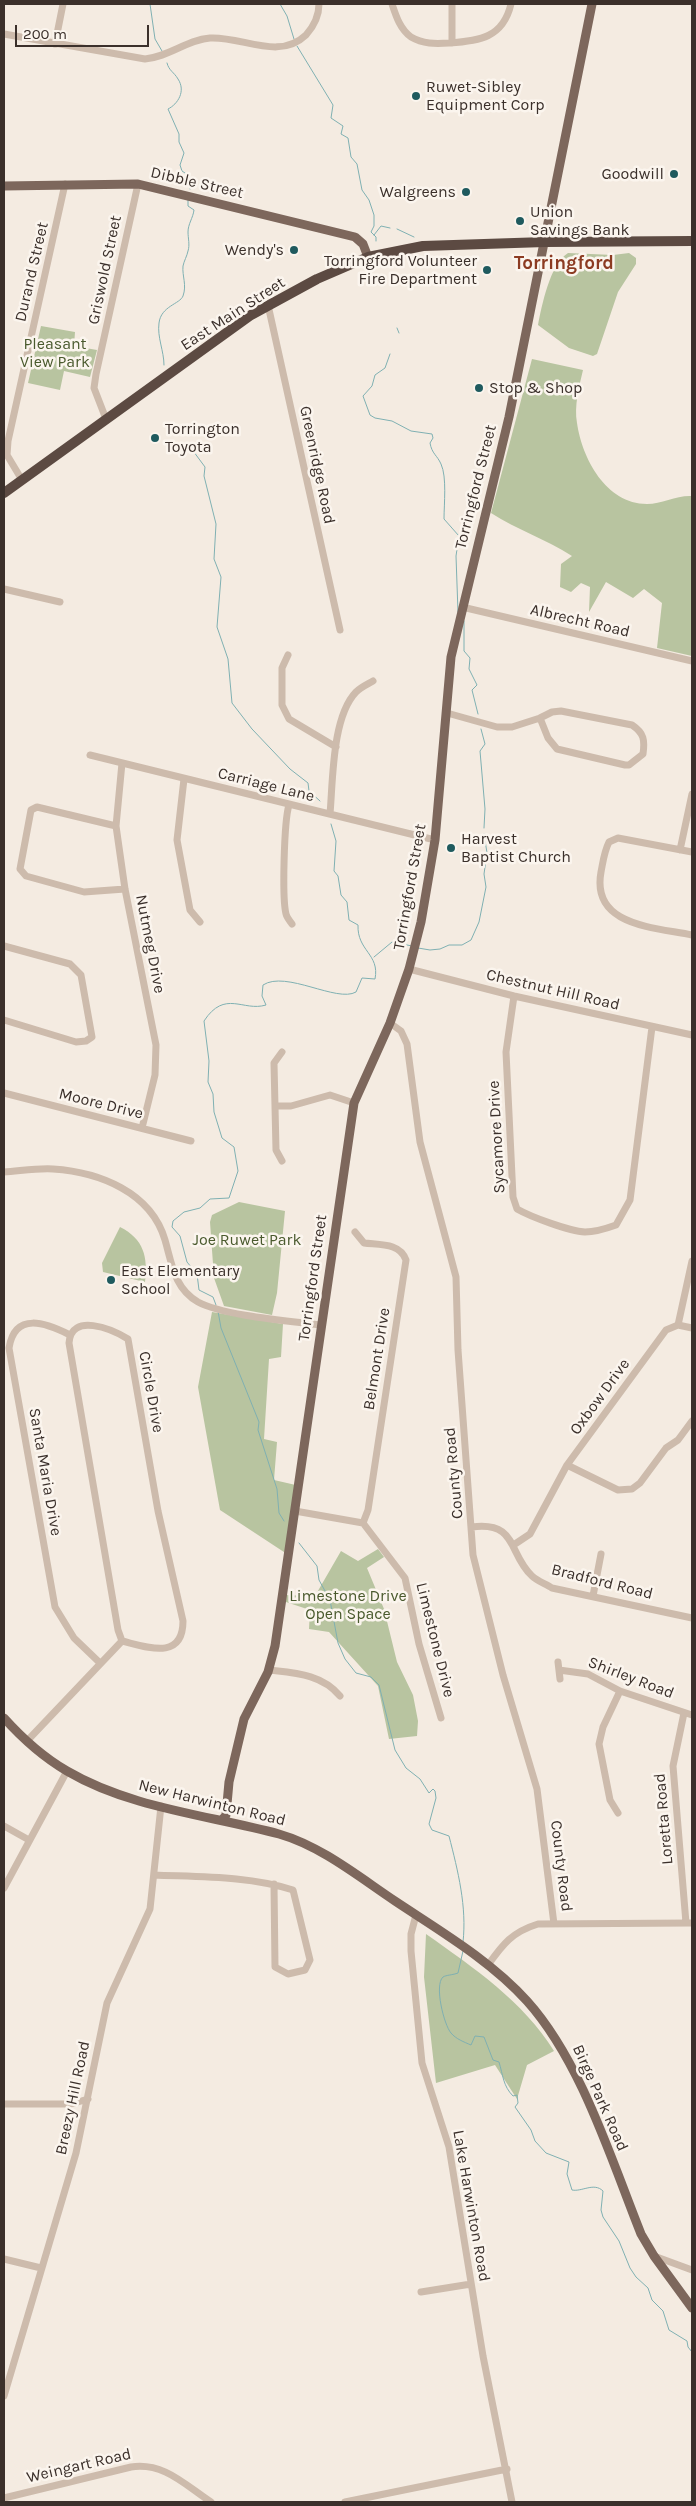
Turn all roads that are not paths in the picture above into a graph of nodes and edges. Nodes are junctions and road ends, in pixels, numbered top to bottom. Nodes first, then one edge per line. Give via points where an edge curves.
1 (63, 4) edge
2 (319, 4) edge
3 (392, 4) edge
4 (452, 4) edge
5 (511, 4) edge
6 (592, 4) edge
7 (4, 34) edge
8 (452, 43) junction
9 (55, 44) junction
10 (65, 184) junction
11 (138, 184) junction
12 (4, 186) edge
13 (692, 241) edge
14 (545, 242) junction
15 (368, 257) junction
16 (268, 305) junction
17 (106, 419) junction
18 (6, 455) edge
19 (22, 480) junction
20 (4, 493) edge
21 (4, 589) edge
22 (60, 602) dead end
23 (461, 612) junction
24 (340, 630) dead end
25 (288, 655) dead end
26 (692, 661) edge
27 (373, 681) dead end
28 (447, 713) junction
29 (540, 718) junction
30 (336, 747) junction
31 (90, 755) dead end
32 (122, 763) junction
33 (184, 779) junction
34 (692, 794) edge
35 (289, 805) junction
36 (330, 814) junction
37 (116, 826) junction
38 (435, 840) junction
39 (680, 850) junction
40 (692, 852) edge
41 (125, 889) junction
42 (200, 922) dead end
43 (292, 924) dead end
44 (692, 935) edge
45 (4, 946) edge
46 (409, 969) junction
47 (514, 996) junction
48 (4, 1020) edge
49 (390, 1023) junction
50 (652, 1027) junction
51 (692, 1034) edge
52 (282, 1052) dead end
53 (4, 1093) edge
54 (354, 1103) junction
55 (275, 1106) junction
56 (142, 1128) junction
57 (191, 1141) dead end
58 (282, 1161) dead end
59 (4, 1172) edge
60 (355, 1232) dead end
61 (692, 1261) edge
62 (322, 1325) junction
63 (678, 1325) junction
64 (692, 1328) edge
65 (70, 1334) junction
66 (692, 1421) edge
67 (567, 1466) junction
68 (295, 1510) junction
69 (363, 1523) junction
70 (472, 1527) junction
71 (515, 1544) junction
72 (601, 1554) dead end
73 (593, 1596) junction
74 (692, 1618) edge
75 (122, 1641) junction
76 (100, 1662) junction
77 (558, 1662) dead end
78 (269, 1670) junction
79 (559, 1670) junction
80 (560, 1680) dead end
81 (620, 1691) junction
82 (340, 1696) dead end
83 (684, 1713) junction
84 (692, 1715) edge
85 (4, 1718) edge
86 (441, 1718) dead end
87 (27, 1741) junction
88 (67, 1771) junction
89 (161, 1806) junction
90 (618, 1813) dead end
91 (222, 1820) junction
92 (4, 1826) edge
93 (29, 1840) junction
94 (154, 1876) junction
95 (274, 1884) junction
96 (4, 1888) edge
97 (416, 1915) junction
98 (689, 1923) edge
99 (554, 1924) junction
100 (488, 1965) junction
101 (88, 2099) junction
102 (4, 2104) edge
103 (71, 2104) junction
104 (85, 2113) junction
105 (654, 2256) junction
106 (4, 2259) edge
107 (41, 2268) junction
108 (692, 2270) edge
109 (471, 2284) junction
110 (421, 2292) dead end
111 (692, 2308) edge
112 (4, 2396) edge
113 (507, 2469) junction
114 (4, 2498) edge
115 (211, 2502) edge
116 (345, 2502) edge
117 (512, 2502) edge

1 - 9 street
2 - 9 street via 318,15 310,30 292,44 268,47 211,38 197,40 145,60
3 - 8 street via 397,19 410,36 432,44
4 - 8 street
5 - 8 street via 506,20 487,37
6 - 14 main road, Torringford Street
7 - 9 street
10 - 11 main road, Dibble Street
10 - 12 main road, Dibble Street
10 - 18 street, Durand Street
11 - 15 main road, Dibble Street via 355,237 363,244
11 - 17 street, Griswold Street via 94,388
13 - 14 highway, East Main Street
14 - 15 highway, East Main Street via 423,246
14 - 23 main road, Torringford Street via 509,416
15 - 16 highway, East Main Street via 316,279
16 - 17 highway, East Main Street
16 - 24 street, Greenridge Road
17 - 19 highway, East Main Street
18 - 19 street, Durand Street
19 - 20 highway, East Main Street
21 - 22 street
23 - 26 street, Albrecht Road
23 - 28 main road, Torringford Street via 452,657
25 - 30 street via 282,668 282,705 290,719
27 - 30 street via 356,692 344,715
28 - 29 street via 498,727 512,727
28 - 38 main road, Torringford Street
29 - 29 street via 561,711 632,725 643,736 643,754 630,765 625,765 566,753 557,749 548,738
30 - 36 street
31 - 32 street, Carriage Lane
32 - 33 street, Carriage Lane
32 - 37 street, Nutmeg Drive
33 - 35 street, Carriage Lane
33 - 42 street via 177,840 190,910
34 - 39 street
35 - 36 street, Carriage Lane
35 - 43 street via 286,815 286,915
36 - 38 street, Carriage Lane
37 - 41 street, Nutmeg Drive
37 - 41 street via 37,807 31,810 20,869 26,876 84,892
38 - 46 main road, Torringford Street
39 - 40 street
39 - 44 street via 618,838 609,842 605,849 599,885 601,898 610,911 632,923
41 - 56 street, Nutmeg Drive via 156,1045 155,1075
45 - 48 street via 70,964 77,969 81,975 92,1037 76,1042
46 - 47 street, Chestnut Hill Road
46 - 49 main road, Torringford Street
47 - 50 street, Chestnut Hill Road
47 - 50 street, Sycamore Drive via 506,1052 513,1197 517,1210 583,1232 616,1226 630,1200
49 - 54 main road, Torringford Street
49 - 70 street, County Road via 401,1031 407,1044 420,1142 456,1277 458,1350
50 - 51 street, Chestnut Hill Road
52 - 55 street via 274,1063
53 - 56 street, Moore Drive
54 - 55 street via 330,1095 291,1106
54 - 62 main road, Torringford Street
55 - 58 street via 276,1150
56 - 57 street, Moore Drive
59 - 62 street via 53,1169 106,1180 130,1192 158,1223 175,1276 186,1292 202,1303 224,1310
60 - 69 street, Belmont Drive via 364,1243 397,1248 406,1260 368,1510
61 - 63 street
62 - 68 main road, Torringford Street
63 - 64 street
63 - 67 street, Oxbow Drive via 666,1330
65 - 75 street
65 - 75 street, Circle Drive via 84,1325 97,1326 116,1331 128,1339 158,1511 183,1621 180,1639 170,1647
65 - 76 street, Santa Maria Drive via 37,1322 26,1323 10,1337 9,1348 55,1607 58,1617 74,1638
66 - 67 street via 632,1489 618,1490
67 - 71 street, Oxbow Drive via 530,1534
68 - 69 street
68 - 78 main road, Torringford Street
69 - 86 street, Limestone Drive via 405,1578 419,1644
70 - 71 street, Bradford Road via 497,1528
70 - 99 street, County Road via 473,1555 503,1675 537,1789
71 - 73 street, Bradford Road via 518,1558 532,1577 552,1588
72 - 73 street
73 - 74 street, Bradford Road
75 - 76 street
76 - 87 street
77 - 79 street
78 - 82 street via 306,1674 334,1689
78 - 91 main road, Torringford Street via 247,1711 227,1795 226,1815
79 - 80 street
79 - 81 street, Shirley Road via 588,1674
81 - 83 street, Shirley Road
81 - 90 street via 603,1727 599,1744 610,1800
83 - 84 street, Shirley Road
83 - 98 street, Loretta Road via 673,1766
85 - 87 main road, New Harwinton Road
87 - 88 main road, New Harwinton Road
88 - 89 main road, New Harwinton Road via 106,1790
88 - 93 street
89 - 91 main road, New Harwinton Road
89 - 94 street, Breezy Hill Road
91 - 97 main road, New Harwinton Road via 282,1835 317,1850
92 - 93 street
93 - 96 street
94 - 95 street via 224,1878
94 - 101 street, Breezy Hill Road via 150,1909 107,2003
95 - 95 street via 293,1890 310,1960 305,1970 288,1974 275,1967
97 - 100 main road, Birge Park Road
97 - 109 street, Lake Harwinton Road via 411,1951 421,2059 449,2147
98 - 99 street
99 - 100 street via 538,1924 520,1930 503,1944
100 - 105 main road, Birge Park Road via 527,2000 557,2040 574,2070 641,2234
101 - 103 street
101 - 104 street, Breezy Hill Road
102 - 103 street
103 - 104 street
104 - 107 street, Breezy Hill Road
105 - 108 street
105 - 111 main road, Birge Park Road
106 - 107 street
107 - 112 street, Breezy Hill Road
109 - 110 street
109 - 113 street, Lake Harwinton Road
113 - 116 street
113 - 117 street, Lake Harwinton Road
114 - 115 street, Weingart Road via 144,2466 166,2471

